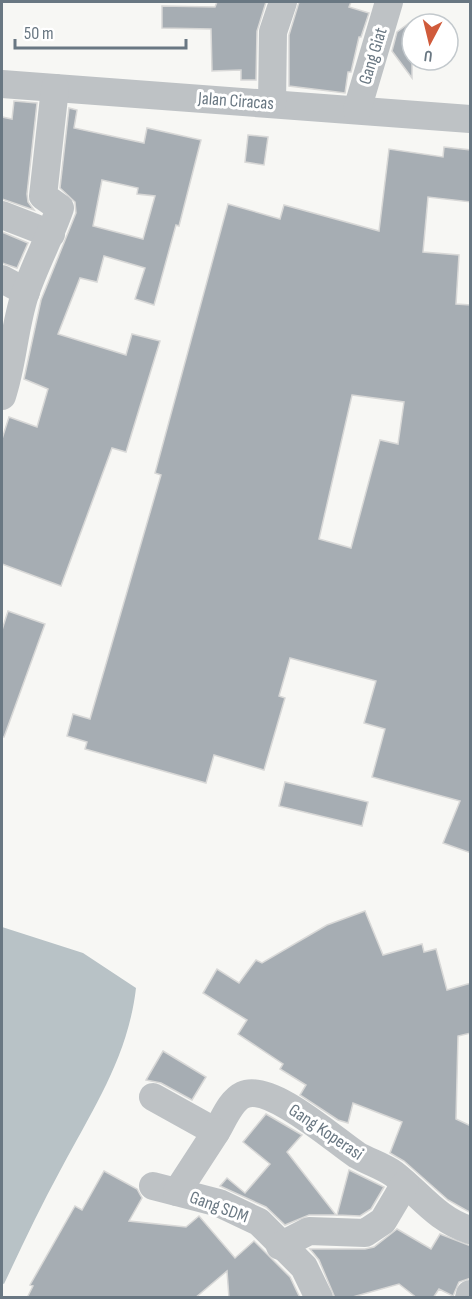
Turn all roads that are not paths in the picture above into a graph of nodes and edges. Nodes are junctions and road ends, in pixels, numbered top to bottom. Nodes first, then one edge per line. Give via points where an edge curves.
1 (284, 2) edge
2 (389, 2) edge
3 (2, 84) edge
4 (56, 88) junction
5 (272, 104) junction
6 (357, 110) junction
7 (471, 119) edge
8 (2, 215) edge
9 (51, 234) junction
10 (14, 285) edge
11 (7, 335) edge
12 (2, 396) edge
13 (153, 1097) dead end
14 (216, 1132) junction
15 (405, 1184) junction
16 (165, 1189) joint
17 (471, 1230) edge
18 (280, 1246) junction
19 (319, 1298) edge

1 - 5 street via 273,32
2 - 6 street, Gang Giat
3 - 4 street, Jalan Ciracas
4 - 5 street, Jalan Ciracas
4 - 9 street via 43,195 60,208
5 - 6 street, Jalan Ciracas
6 - 7 street, Jalan Ciracas
8 - 9 street
9 - 10 street
10 - 11 street
11 - 12 street via 9,374
13 - 14 street
14 - 15 street, Gang Koperasi via 236,1100 244,1095 263,1095 294,1109
14 - 16 street, Gang Koperasi
15 - 17 street, Gang Koperasi via 442,1218
15 - 18 street via 383,1221 365,1233 309,1231
16 - 18 street, Gang SDM via 241,1212 259,1222
18 - 19 street, Gang SDM via 304,1267

